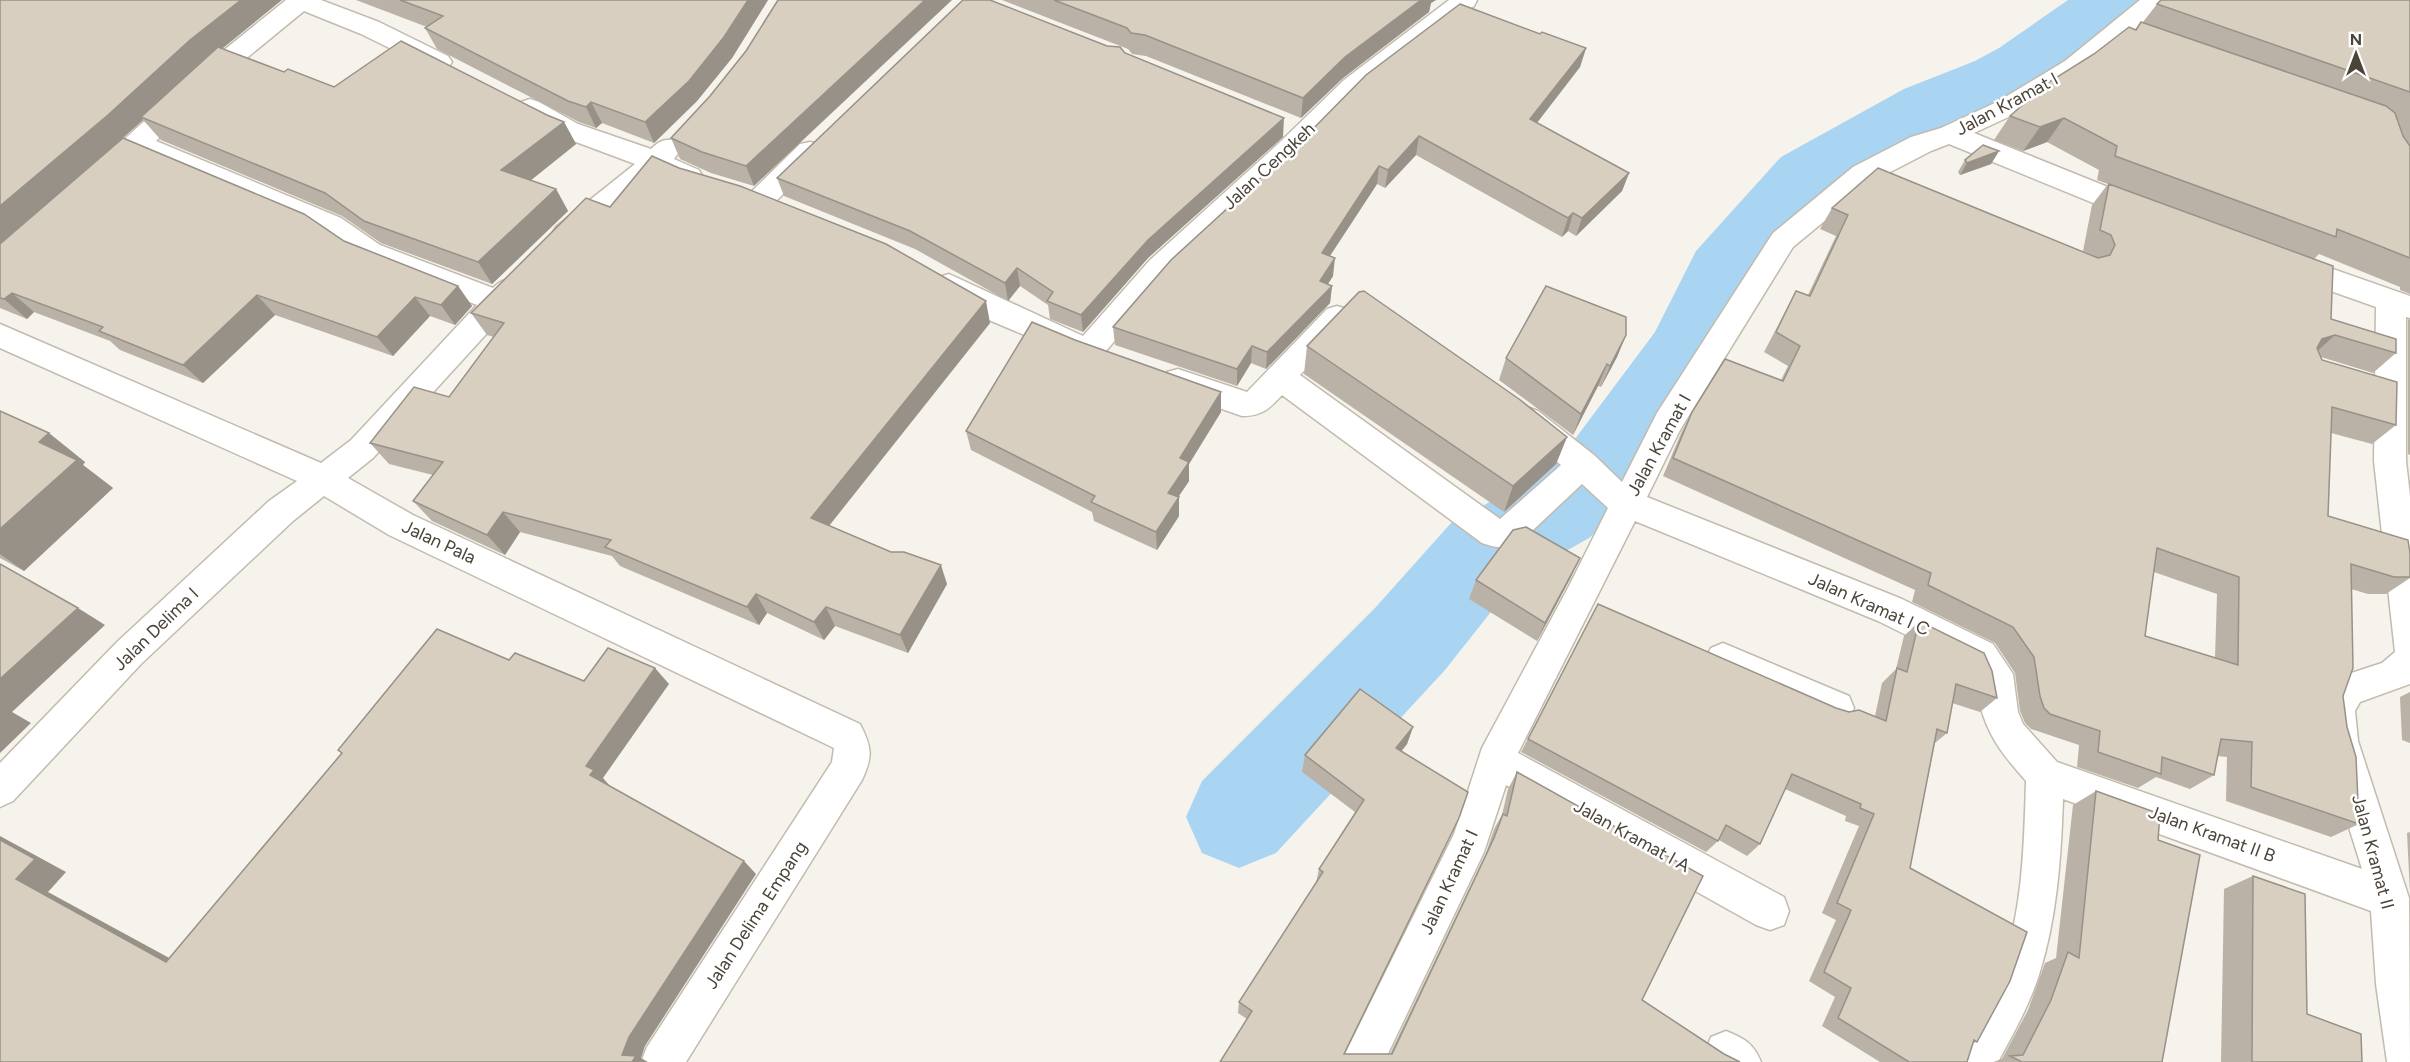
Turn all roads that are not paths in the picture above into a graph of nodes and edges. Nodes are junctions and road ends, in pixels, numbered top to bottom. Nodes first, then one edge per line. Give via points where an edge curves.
1 (301, 0) edge
2 (1465, 0) edge
3 (2155, 0) edge
4 (463, 76) edge
5 (502, 95) edge
6 (685, 132) edge
7 (828, 134) edge
8 (1950, 134) junction
9 (138, 144) junction
10 (655, 162) junction
11 (1863, 174) junction
12 (710, 185) edge
13 (1896, 188) edge
14 (86, 189) edge
15 (787, 212) edge
16 (2159, 218) edge
17 (2269, 259) edge
18 (924, 270) edge
19 (496, 302) junction
20 (2400, 303) edge
21 (1365, 307) edge
22 (0, 334) edge
23 (1089, 350) junction
24 (1122, 361) edge
25 (1155, 373) edge
26 (1281, 378) junction
27 (1502, 402) edge
28 (2400, 464) edge
29 (324, 480) junction
30 (1603, 482) junction
31 (1581, 597) junction
32 (1613, 611) edge
33 (1698, 648) edge
34 (2410, 648) edge
35 (2410, 660) edge
36 (1836, 708) edge
37 (1496, 760) junction
38 (849, 768) joint
39 (2045, 775) junction
40 (0, 789) edge
41 (2390, 898) junction
42 (1770, 911) dead end
43 (2403, 986) edge
44 (662, 1062) edge
45 (1362, 1062) edge
46 (1976, 1062) edge
47 (2408, 1062) edge

1 - 4 street via 370,28
1 - 9 street via 217,69
2 - 23 street, Jalan Cengkeh via 1295,128 1160,268
3 - 8 street, Jalan Kramat I via 2132,37 2006,108
5 - 10 street via 569,130
6 - 10 street, Jalan Delima I
7 - 15 street via 750,197
8 - 11 street, Jalan Kramat I via 1921,144
8 - 16 street
9 - 14 street
9 - 19 street via 331,225 370,252
10 - 12 street
10 - 19 street, Jalan Delima I via 587,213
11 - 13 street
11 - 30 street, Jalan Kramat I via 1782,240 1668,422
17 - 20 street
18 - 23 street via 999,312
19 - 29 street, Jalan Delima I via 362,449
20 - 28 street via 2376,388
21 - 26 street via 1346,308
22 - 29 street, Jalan Pala
23 - 24 street
25 - 26 street via 1242,404 1254,404
26 - 30 street via 1494,533 1506,534
27 - 30 street, Jalan Kramat I C
28 - 34 street
29 - 38 street, Jalan Pala via 401,525 847,736 853,748
29 - 40 street, Jalan Delima I via 281,511 129,653
30 - 31 street, Jalan Kramat I
30 - 39 street, Jalan Kramat I C via 1890,610 1981,655 1995,675 2000,712 2009,735
31 - 32 street
31 - 37 street, Jalan Kramat I
33 - 36 street
35 - 41 street, Jalan Kramat II via 2389,677 2349,689 2341,697 2337,711 2340,741
37 - 42 street, Jalan Kramat I A
37 - 45 street, Jalan Kramat I via 1471,838
38 - 44 street, Jalan Delima Empang
39 - 41 street, Jalan Kramat II B
39 - 46 street via 2042,860 2029,933 2018,976
41 - 43 street, Jalan Kramat II
43 - 47 street, Jalan Kramat II

